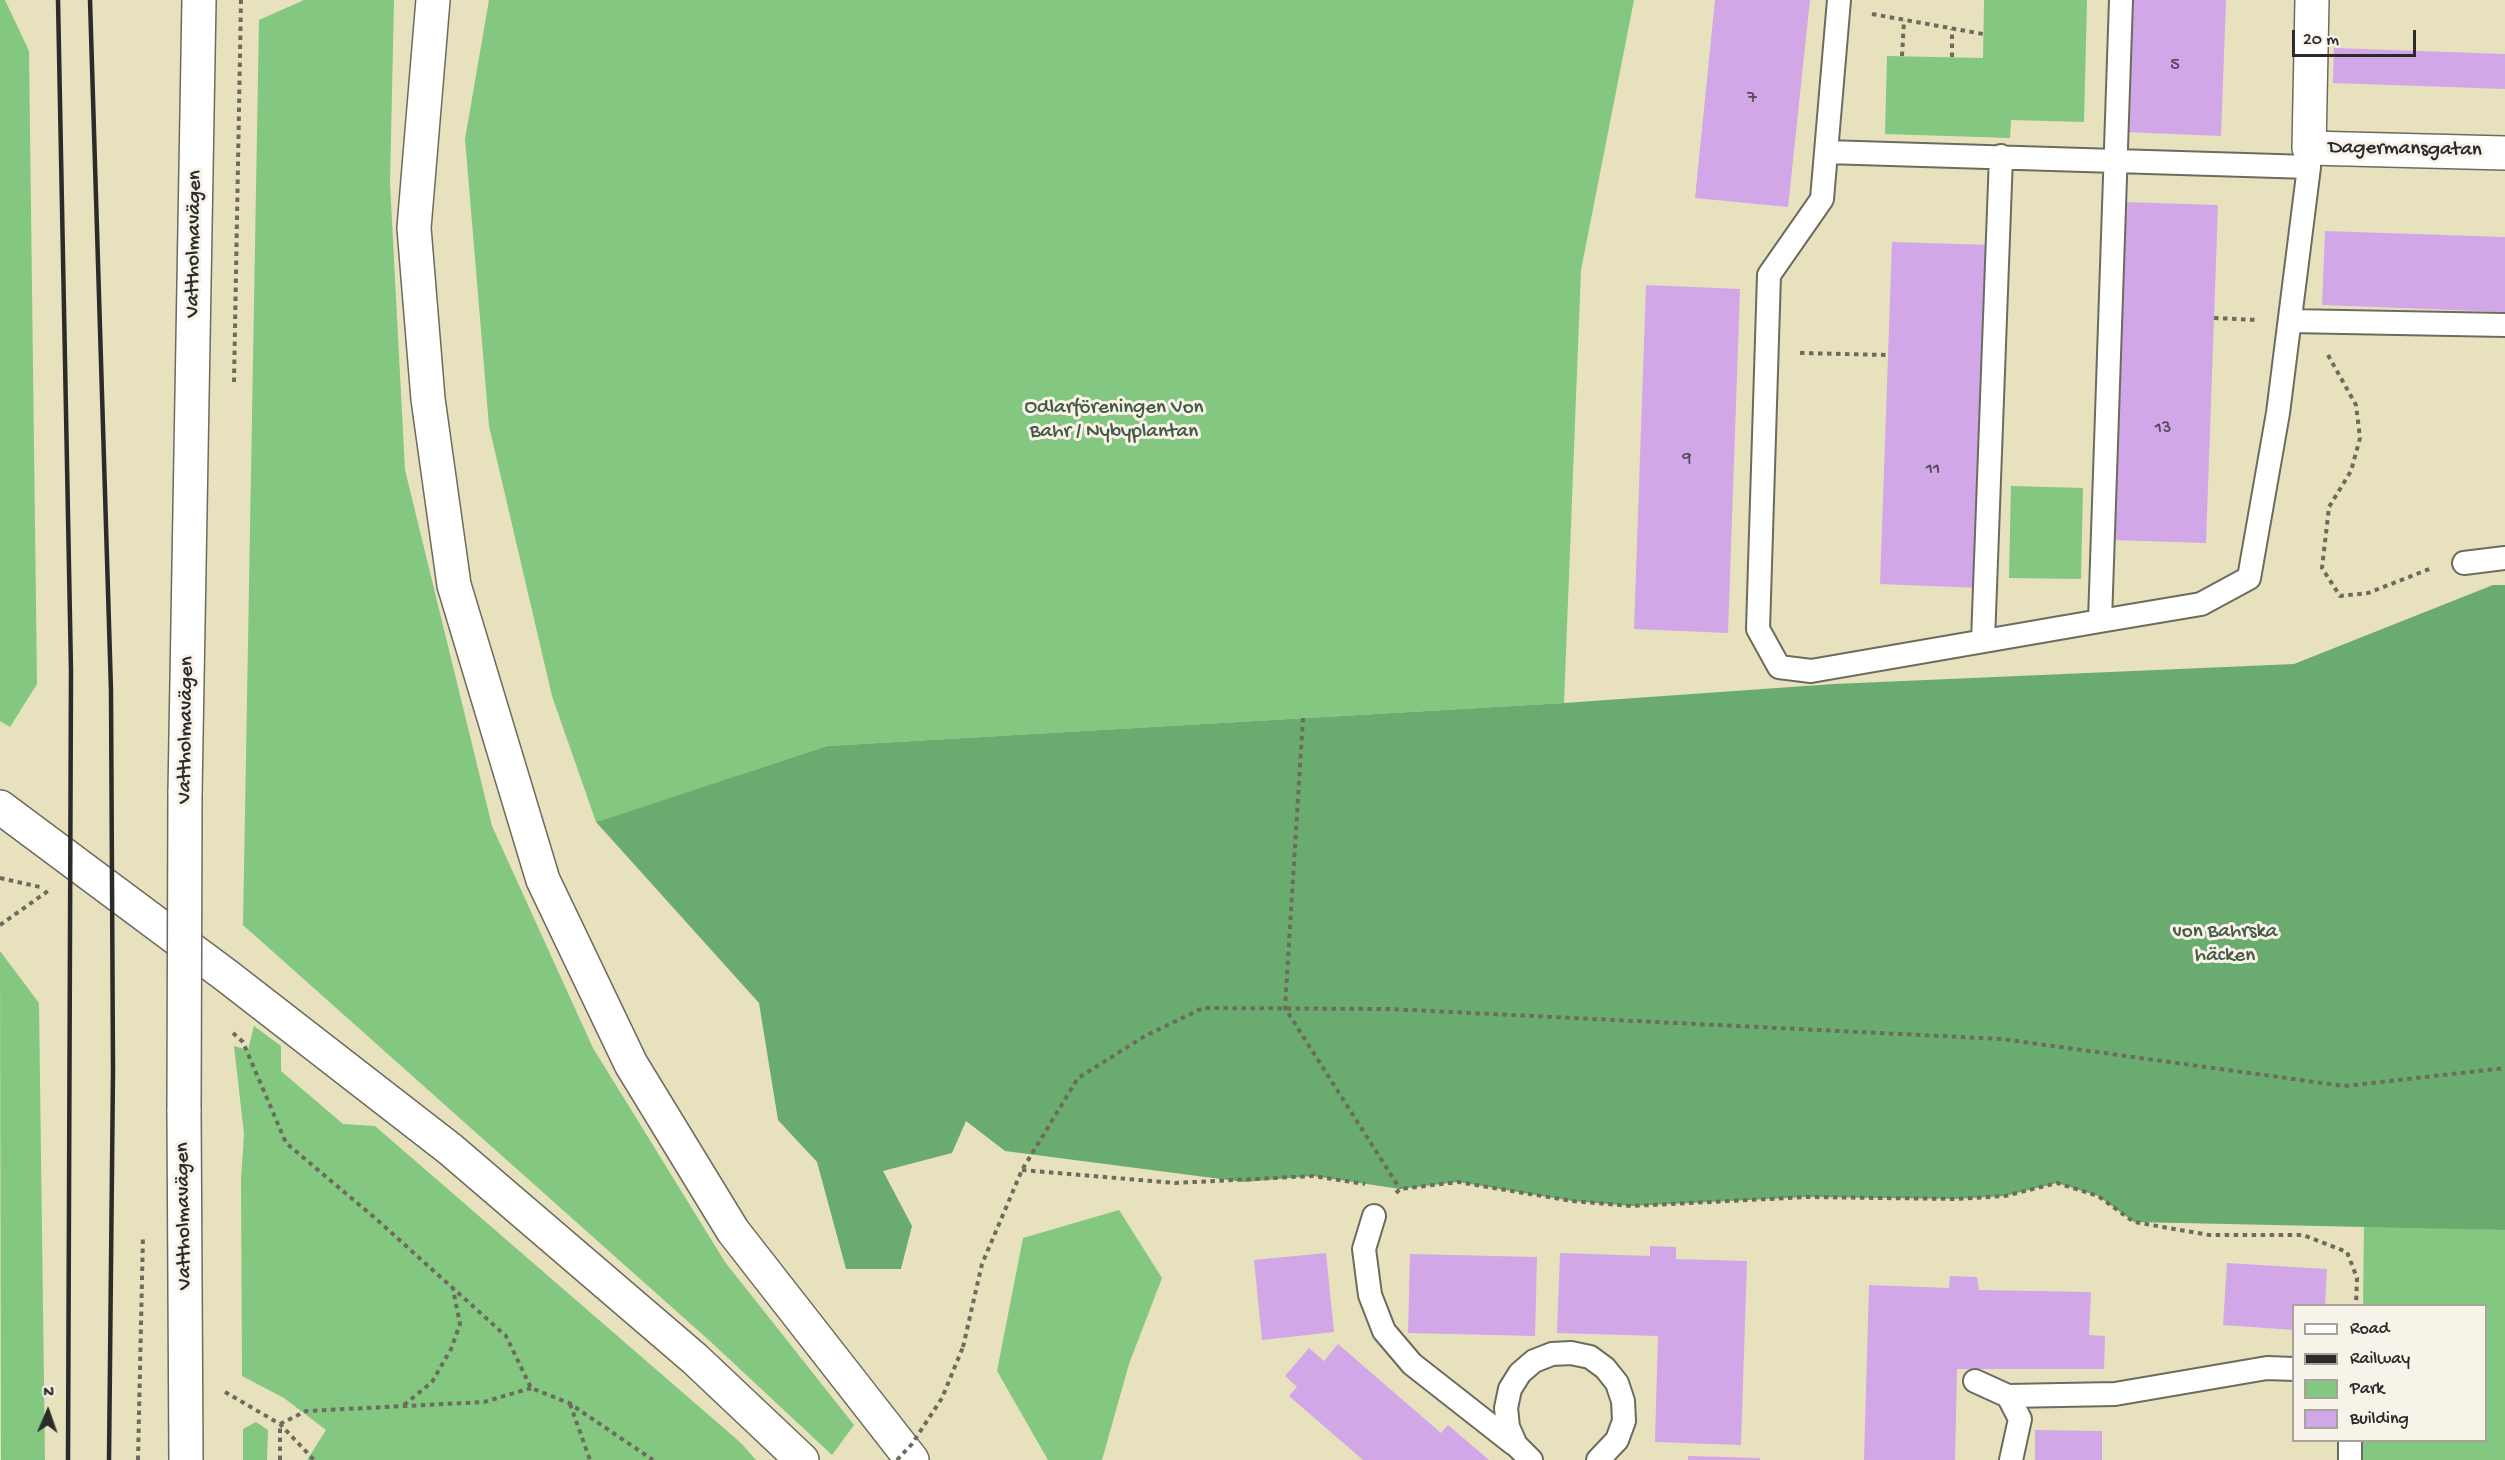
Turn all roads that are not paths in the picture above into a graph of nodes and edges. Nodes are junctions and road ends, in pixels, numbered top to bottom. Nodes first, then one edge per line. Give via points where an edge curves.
1 (433, 0) edge
2 (2121, 0) edge
3 (2312, 0) edge
4 (1839, 4) edge
5 (200, 8) edge
6 (1826, 152) junction
7 (2505, 153) edge
8 (2001, 156) junction
9 (2309, 158) junction
10 (2116, 160) junction
11 (2290, 321) junction
12 (2505, 325) edge
13 (2505, 558) edge
14 (2464, 563) road end
15 (2100, 621) junction
16 (1983, 641) junction
17 (0, 807) edge
18 (1374, 1215) road end
19 (2292, 1369) edge
20 (1975, 1381) dead end
21 (2008, 1396) junction
22 (2350, 1442) edge
23 (1523, 1452) edge
24 (186, 1460) edge
25 (802, 1460) edge
26 (912, 1460) edge
27 (1598, 1460) edge
28 (2011, 1460) edge
29 (2350, 1460) edge

1 - 26 main road via 414,228 428,399 454,585 543,880 631,1064 733,1231
2 - 10 lane
3 - 9 main road, Dagermansgatan
4 - 6 lane
5 - 24 main road, Vattholmavägen, bridge via 185,793
6 - 8 lane
6 - 16 lane via 1822,199 1769,275 1758,629 1779,666 1811,671
7 - 9 main road, Dagermansgatan
8 - 10 lane
8 - 16 lane
9 - 10 lane
9 - 11 lane
10 - 15 lane
11 - 12 lane
11 - 15 lane via 2250,578 2201,604
13 - 14 lane
15 - 16 lane
17 - 25 main road via 450,1149 695,1359
18 - 23 lane via 1364,1249 1370,1295 1384,1331 1412,1364
19 - 21 lane via 2267,1368 2115,1394
20 - 21 lane
21 - 28 lane via 2020,1419
22 - 29 lane
23 - 27 lane via 1508,1427 1510,1389 1534,1361 1552,1354 1571,1353 1590,1357 1605,1368 1617,1383 1623,1401 1624,1421 1617,1440

